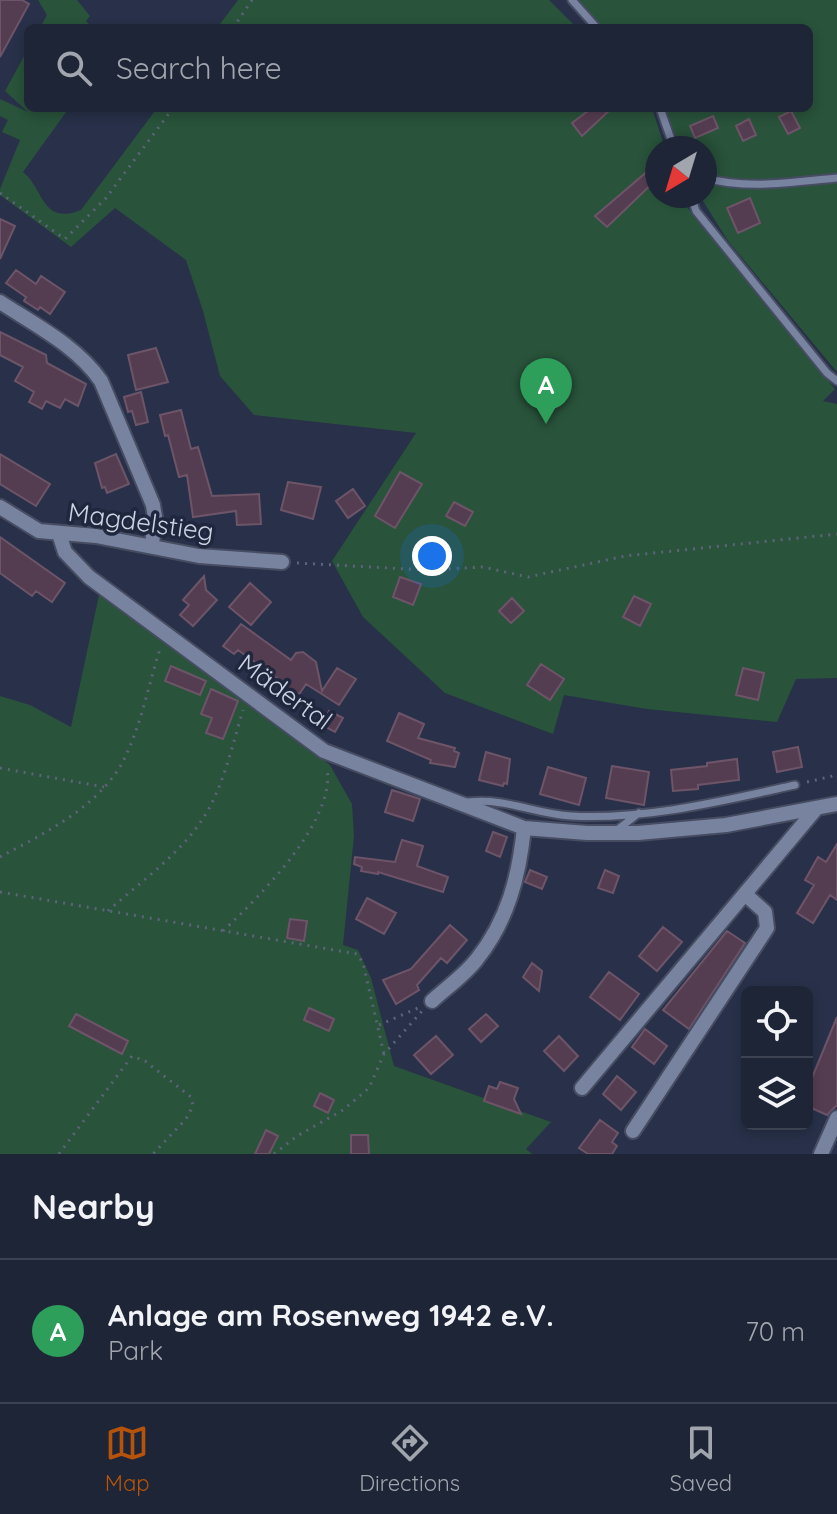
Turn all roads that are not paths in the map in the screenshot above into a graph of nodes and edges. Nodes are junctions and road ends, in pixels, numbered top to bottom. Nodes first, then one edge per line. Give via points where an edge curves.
1 (572, 0) edge
2 (593, 24) edge
3 (661, 112) edge
4 (670, 136) edge
5 (837, 178) edge
6 (717, 181) edge
7 (695, 208) edge
8 (0, 302) edge
9 (837, 381) edge
10 (0, 507) edge
11 (59, 534) junction
12 (152, 545) junction
13 (282, 562) road end
14 (795, 785) road end
15 (462, 803) junction
16 (837, 804) edge
17 (815, 810) junction
18 (639, 812) junction
19 (524, 828) junction
20 (612, 833) junction
21 (745, 894) junction
22 (432, 1001) road end
23 (582, 1088) dead end
24 (837, 1118) edge
25 (633, 1131) dead end
26 (821, 1154) edge

1 - 2 lane
3 - 4 lane
5 - 6 lane via 754,185
7 - 9 lane
8 - 12 street via 74,351 101,381 153,505
10 - 11 street, Magdelstieg via 39,531
11 - 12 street, Magdelstieg
11 - 15 street, Mädertal via 71,561 324,751
12 - 13 street, Magdelstieg via 199,556
14 - 18 lane via 693,807
15 - 18 lane via 491,800 569,816
15 - 19 street, Mädertal
16 - 17 street, Mädertal
17 - 20 street, Mädertal via 726,825
17 - 21 street
18 - 20 lane
19 - 20 street, Mädertal
19 - 22 street via 520,867 497,930 476,961
21 - 23 street
21 - 25 street via 765,912 767,928
24 - 26 street

